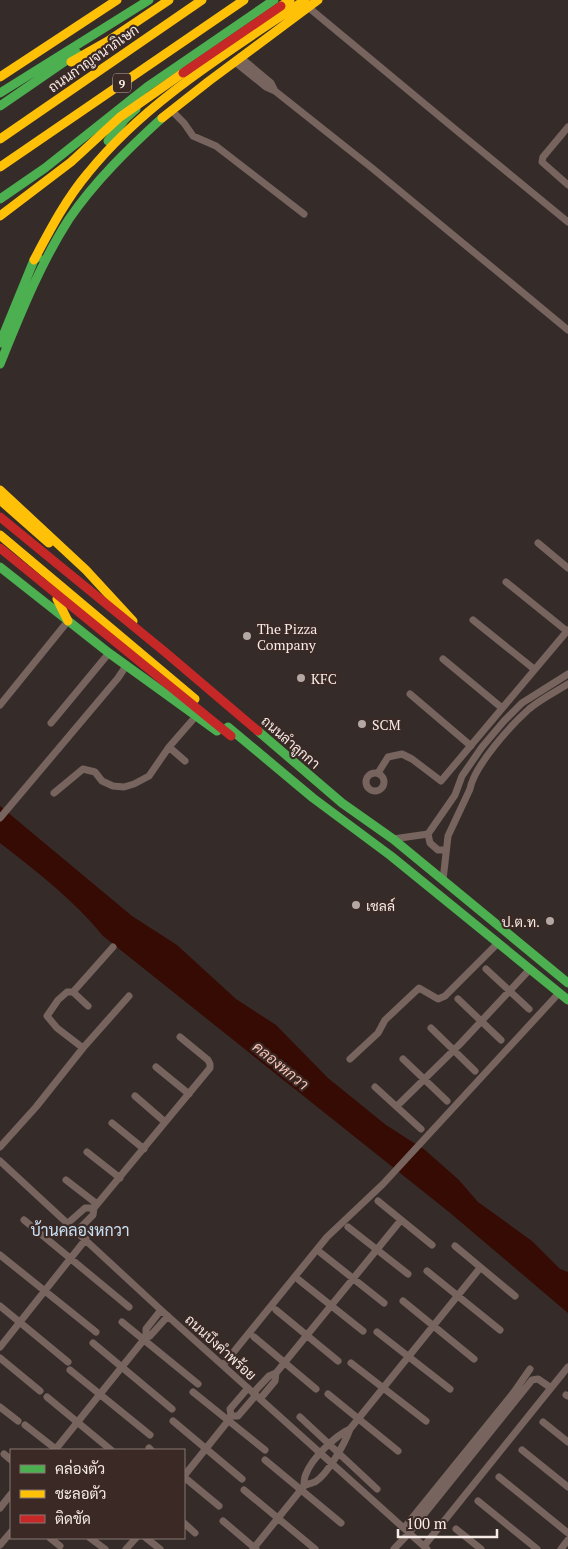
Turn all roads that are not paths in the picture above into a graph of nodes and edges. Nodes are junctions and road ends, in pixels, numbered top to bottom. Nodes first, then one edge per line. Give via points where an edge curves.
1 (117, 0) edge
2 (149, 0) edge
3 (169, 0) edge
4 (202, 0) edge
5 (244, 0) edge
6 (290, 0) edge
7 (318, 0) edge
8 (278, 3) edge
9 (307, 3) edge
10 (120, 19) junction
11 (238, 59) junction
12 (184, 62) junction
13 (57, 68) junction
14 (0, 77) edge
15 (0, 93) edge
16 (0, 106) edge
17 (171, 110) junction
18 (568, 127) edge
19 (0, 139) edge
20 (0, 167) edge
21 (87, 174) junction
22 (568, 185) edge
23 (0, 199) edge
24 (304, 214) dead end
25 (0, 216) edge
26 (568, 222) edge
27 (57, 241) junction
28 (34, 260) junction
29 (568, 330) edge
30 (0, 343) edge
31 (0, 364) edge
32 (0, 490) edge
33 (0, 500) edge
34 (0, 517) edge
35 (0, 535) edge
36 (538, 542) dead end
37 (0, 548) edge
38 (0, 567) edge
39 (568, 568) edge
40 (506, 582) dead end
41 (55, 594) junction
42 (122, 608) junction
43 (473, 620) dead end
44 (68, 621) junction
45 (568, 631) edge
46 (146, 637) junction
47 (109, 653) junction
48 (443, 659) dead end
49 (126, 666) junction
50 (534, 669) junction
51 (565, 676) edge
52 (567, 685) edge
53 (410, 694) dead end
54 (0, 705) edge
55 (502, 708) junction
56 (196, 716) junction
57 (51, 723) dead end
58 (231, 736) junction
59 (247, 743) junction
60 (471, 746) junction
61 (170, 748) junction
62 (185, 761) dead end
63 (378, 773) dead end
64 (459, 786) junction
65 (470, 789) junction
66 (54, 793) dead end
67 (442, 815) junction
68 (0, 818) edge
69 (453, 822) junction
70 (428, 834) junction
71 (394, 839) junction
72 (445, 850) junction
73 (443, 880) junction
74 (498, 943) junction
75 (113, 947) dead end
76 (486, 969) dead end
77 (530, 969) junction
78 (568, 983) edge
79 (73, 992) junction
80 (509, 992) junction
81 (559, 993) junction
82 (129, 996) dead end
83 (458, 999) dead end
84 (568, 1000) edge
85 (88, 1006) dead end
86 (529, 1009) dead end
87 (480, 1022) junction
88 (431, 1028) dead end
89 (180, 1036) dead end
90 (501, 1040) dead end
91 (83, 1048) junction
92 (453, 1050) junction
93 (402, 1059) dead end
94 (350, 1060) dead end
95 (156, 1067) dead end
96 (475, 1071) dead end
97 (424, 1079) junction
98 (375, 1087) dead end
99 (189, 1094) junction
100 (135, 1096) dead end
101 (447, 1100) dead end
102 (397, 1106) junction
103 (165, 1122) junction
104 (112, 1123) dead end
105 (421, 1129) dead end
106 (0, 1147) edge
107 (144, 1150) junction
108 (88, 1152) dead end
109 (0, 1160) edge
110 (120, 1178) junction
111 (66, 1180) dead end
112 (378, 1201) dead end
113 (95, 1206) junction
114 (24, 1220) dead end
115 (401, 1220) junction
116 (68, 1223) junction
117 (348, 1227) dead end
118 (76, 1231) junction
119 (86, 1239) junction
120 (432, 1245) dead end
121 (455, 1246) dead end
122 (377, 1251) junction
123 (321, 1253) dead end
124 (0, 1255) edge
125 (70, 1258) junction
126 (480, 1268) junction
127 (427, 1271) dead end
128 (408, 1274) dead end
129 (354, 1279) junction
130 (299, 1280) dead end
131 (43, 1291) junction
132 (457, 1295) junction
133 (516, 1296) dead end
134 (403, 1301) dead end
135 (384, 1303) dead end
136 (0, 1306) edge
137 (129, 1307) dead end
138 (331, 1307) junction
139 (161, 1310) junction
140 (276, 1310) dead end
141 (168, 1316) junction
142 (20, 1322) junction
143 (122, 1322) dead end
144 (433, 1326) junction
145 (500, 1330) dead end
146 (362, 1331) dead end
147 (96, 1332) dead end
148 (377, 1332) dead end
149 (307, 1336) junction
150 (254, 1337) dead end
151 (145, 1338) junction
152 (93, 1343) dead end
153 (0, 1347) edge
154 (409, 1356) junction
155 (0, 1358) edge
156 (474, 1360) dead end
157 (338, 1361) dead end
158 (68, 1362) dead end
159 (285, 1362) junction
160 (351, 1363) dead end
161 (223, 1365) junction
162 (122, 1367) junction
163 (568, 1367) edge
164 (530, 1369) dead end
165 (70, 1370) dead end
166 (198, 1384) dead end
167 (384, 1388) junction
168 (551, 1388) junction
169 (316, 1389) dead end
170 (450, 1389) dead end
171 (40, 1391) dead end
172 (193, 1392) dead end
173 (100, 1394) junction
174 (255, 1394) junction
175 (328, 1394) dead end
176 (47, 1397) dead end
177 (0, 1407) edge
178 (172, 1409) dead end
179 (300, 1417) dead end
180 (360, 1418) junction
181 (229, 1419) junction
182 (172, 1421) dead end
183 (426, 1421) dead end
184 (77, 1422) junction
185 (544, 1422) dead end
186 (350, 1429) junction
187 (150, 1435) dead end
188 (568, 1442) edge
189 (328, 1445) junction
190 (205, 1448) junction
191 (55, 1449) edge
192 (57, 1449) edge
193 (110, 1449) edge
194 (265, 1450) dead end
195 (522, 1450) dead end
196 (398, 1451) dead end
197 (320, 1453) junction
198 (4, 1454) dead end
199 (338, 1454) junction
200 (10, 1459) edge
201 (265, 1460) dead end
202 (332, 1463) junction
203 (185, 1475) edge
204 (185, 1477) edge
205 (499, 1477) dead end
206 (242, 1479) dead end
207 (302, 1487) junction
208 (568, 1487) edge
209 (377, 1489) dead end
210 (244, 1490) dead end
211 (3, 1500) edge
212 (478, 1501) dead end
213 (219, 1506) dead end
214 (0, 1508) edge
215 (278, 1518) junction
216 (223, 1521) dead end
217 (341, 1523) dead end
218 (185, 1524) edge
219 (456, 1529) dead end
220 (407, 1531) junction
221 (10, 1533) edge
222 (195, 1533) dead end
223 (568, 1533) edge
224 (51, 1539) edge
225 (91, 1539) edge
226 (135, 1539) edge
227 (147, 1539) edge
228 (568, 1540) edge
229 (1, 1544) edge
230 (60, 1546) dead end
231 (254, 1548) edge
232 (426, 1548) edge
233 (7, 1549) edge
234 (104, 1549) edge
235 (126, 1549) edge
236 (160, 1549) edge
237 (315, 1549) edge
238 (394, 1549) edge
239 (481, 1549) edge
240 (536, 1549) edge
241 (561, 1549) edge

1 - 14 main road
2 - 10 main road
3 - 13 main road via 102,45
4 - 19 main road, ถนนกาญจนาภิเษก / 9
5 - 20 main road, 9
6 - 8 main road
7 - 9 main road
8 - 12 main road
8 - 25 main road, bridge via 126,113 83,152
9 - 11 main road
9 - 21 main road via 181,85 127,131
9 - 26 street
10 - 13 main road
10 - 15 main road
11 - 17 main road
11 - 29 street via 272,83 275,91
12 - 21 main road via 125,118
12 - 23 main road
13 - 16 main road
17 - 24 street via 193,136 216,146
17 - 27 main road via 116,160 87,195
18 - 22 street via 542,160
21 - 28 main road via 59,213
27 - 28 main road
27 - 31 main road via 29,295
28 - 30 main road
32 - 42 main road
33 - 42 main road
34 - 46 main road, ถนนลำลูกกา
35 - 59 main road, ถนนลำลูกกา
36 - 39 street
37 - 41 main road
38 - 44 main road
40 - 45 street
41 - 44 main road
41 - 58 main road
42 - 46 main road
43 - 50 street
44 - 47 main road
44 - 54 street
45 - 50 street
46 - 71 main road, ถนนลำลูกกา via 342,803
47 - 49 main road
47 - 57 street
48 - 55 street
49 - 56 main road
49 - 68 street
50 - 55 street
51 - 52 street
51 - 64 street via 522,703 504,721 482,747
52 - 65 street via 529,709 512,726 490,752 472,780
53 - 60 street
55 - 60 street
56 - 58 main road via 215,731
56 - 61 street
58 - 59 main road
59 - 74 main road, ถนนลำลูกกา
60 - 63 street via 441,781 402,754 388,757
61 - 62 street
61 - 66 street via 149,776 134,784 113,786 94,772 83,769
64 - 65 street
64 - 67 street
65 - 69 street
67 - 69 street
67 - 70 street
69 - 72 street
70 - 71 street
70 - 72 street via 430,843 438,850
71 - 73 main road, ถนนลำลูกกา
72 - 73 street
73 - 78 main road, ถนนลำลูกกา
74 - 77 main road, ถนนลำลูกกา
74 - 94 street via 445,996 438,1000 419,988 413,992
75 - 79 street
76 - 80 street
77 - 80 street
77 - 81 main road, ถนนลำลูกกา
79 - 85 street
79 - 91 street via 67,992 58,1000 47,1016 56,1028
80 - 86 street
80 - 87 street
81 - 84 main road, ถนนลำลูกกา
81 - 161 street via 383,1184 326,1237
82 - 91 street
83 - 87 street
87 - 90 street
87 - 92 street
88 - 92 street
89 - 99 street via 210,1064
91 - 106 street
92 - 96 street
92 - 97 street
93 - 97 street
95 - 99 street
97 - 101 street
97 - 102 street
98 - 102 street
99 - 103 street
100 - 103 street
102 - 105 street
103 - 107 street
104 - 107 street
107 - 110 street
108 - 110 street
109 - 116 street, ถนนบึงคำพร้อย
110 - 113 street
111 - 113 street
112 - 115 street
113 - 116 street via 85,1208
113 - 118 street via 93,1215
114 - 125 street
115 - 120 street
115 - 122 street
116 - 118 street, ถนนบึงคำพร้อย
117 - 122 street
118 - 119 street, ถนนบึงคำพร้อย
119 - 125 street
119 - 139 street, ถนนบึงคำพร้อย
121 - 126 street
122 - 128 street
122 - 129 street
123 - 129 street
124 - 131 street
125 - 131 street
125 - 137 street
126 - 132 street
126 - 133 street
127 - 132 street
129 - 135 street
129 - 138 street
130 - 138 street
131 - 142 street
131 - 147 street
132 - 144 street
132 - 145 street
134 - 144 street
136 - 142 street
138 - 146 street
138 - 149 street
139 - 141 street, ถนนบึงคำพร้อย
139 - 151 street via 146,1329
140 - 149 street
141 - 151 street
141 - 161 street, ถนนบึงคำพร้อย
142 - 153 street
142 - 158 street
143 - 151 street
144 - 154 street
144 - 156 street
148 - 154 street
149 - 157 street
149 - 159 street
150 - 159 street
151 - 162 street
151 - 166 street
152 - 162 street
154 - 167 street
154 - 170 street
155 - 171 street
159 - 169 street
159 - 174 street via 275,1381
160 - 167 street
161 - 174 street, ถนนบึงคำพร้อย
162 - 173 street
162 - 178 street
163 - 168 street
164 - 220 street
165 - 173 street
167 - 180 street
167 - 183 street
168 - 220 street via 538,1379 532,1380
168 - 232 street
172 - 181 street
173 - 184 street
173 - 187 street
174 - 181 street via 238,1416
174 - 181 street via 230,1409
174 - 197 street, ถนนบึงคำพร้อย
175 - 180 street
176 - 184 street
177 - 191 street
179 - 189 street
180 - 186 street
180 - 196 street
181 - 190 street
181 - 194 street
182 - 190 street
184 - 192 street
184 - 193 street
185 - 188 street
186 - 189 street
186 - 199 street
189 - 197 street
189 - 199 street
190 - 203 street
190 - 206 street
195 - 208 street
197 - 202 street, ถนนบึงคำพร้อย
197 - 207 street via 306,1474
198 - 200 street
199 - 202 street
199 - 209 street
201 - 207 street
202 - 207 street via 316,1481
202 - 220 street, ถนนบึงคำพร้อย
204 - 213 street
205 - 223 street
207 - 215 street
207 - 217 street
210 - 215 street
211 - 214 street
212 - 240 street
215 - 231 street
215 - 237 street
216 - 231 street
218 - 222 street
219 - 239 street
220 - 232 street, ถนนบึงคำพร้อย
220 - 238 street
221 - 229 street
224 - 230 street
225 - 234 street
226 - 235 street
227 - 236 street
228 - 241 street
229 - 233 street

